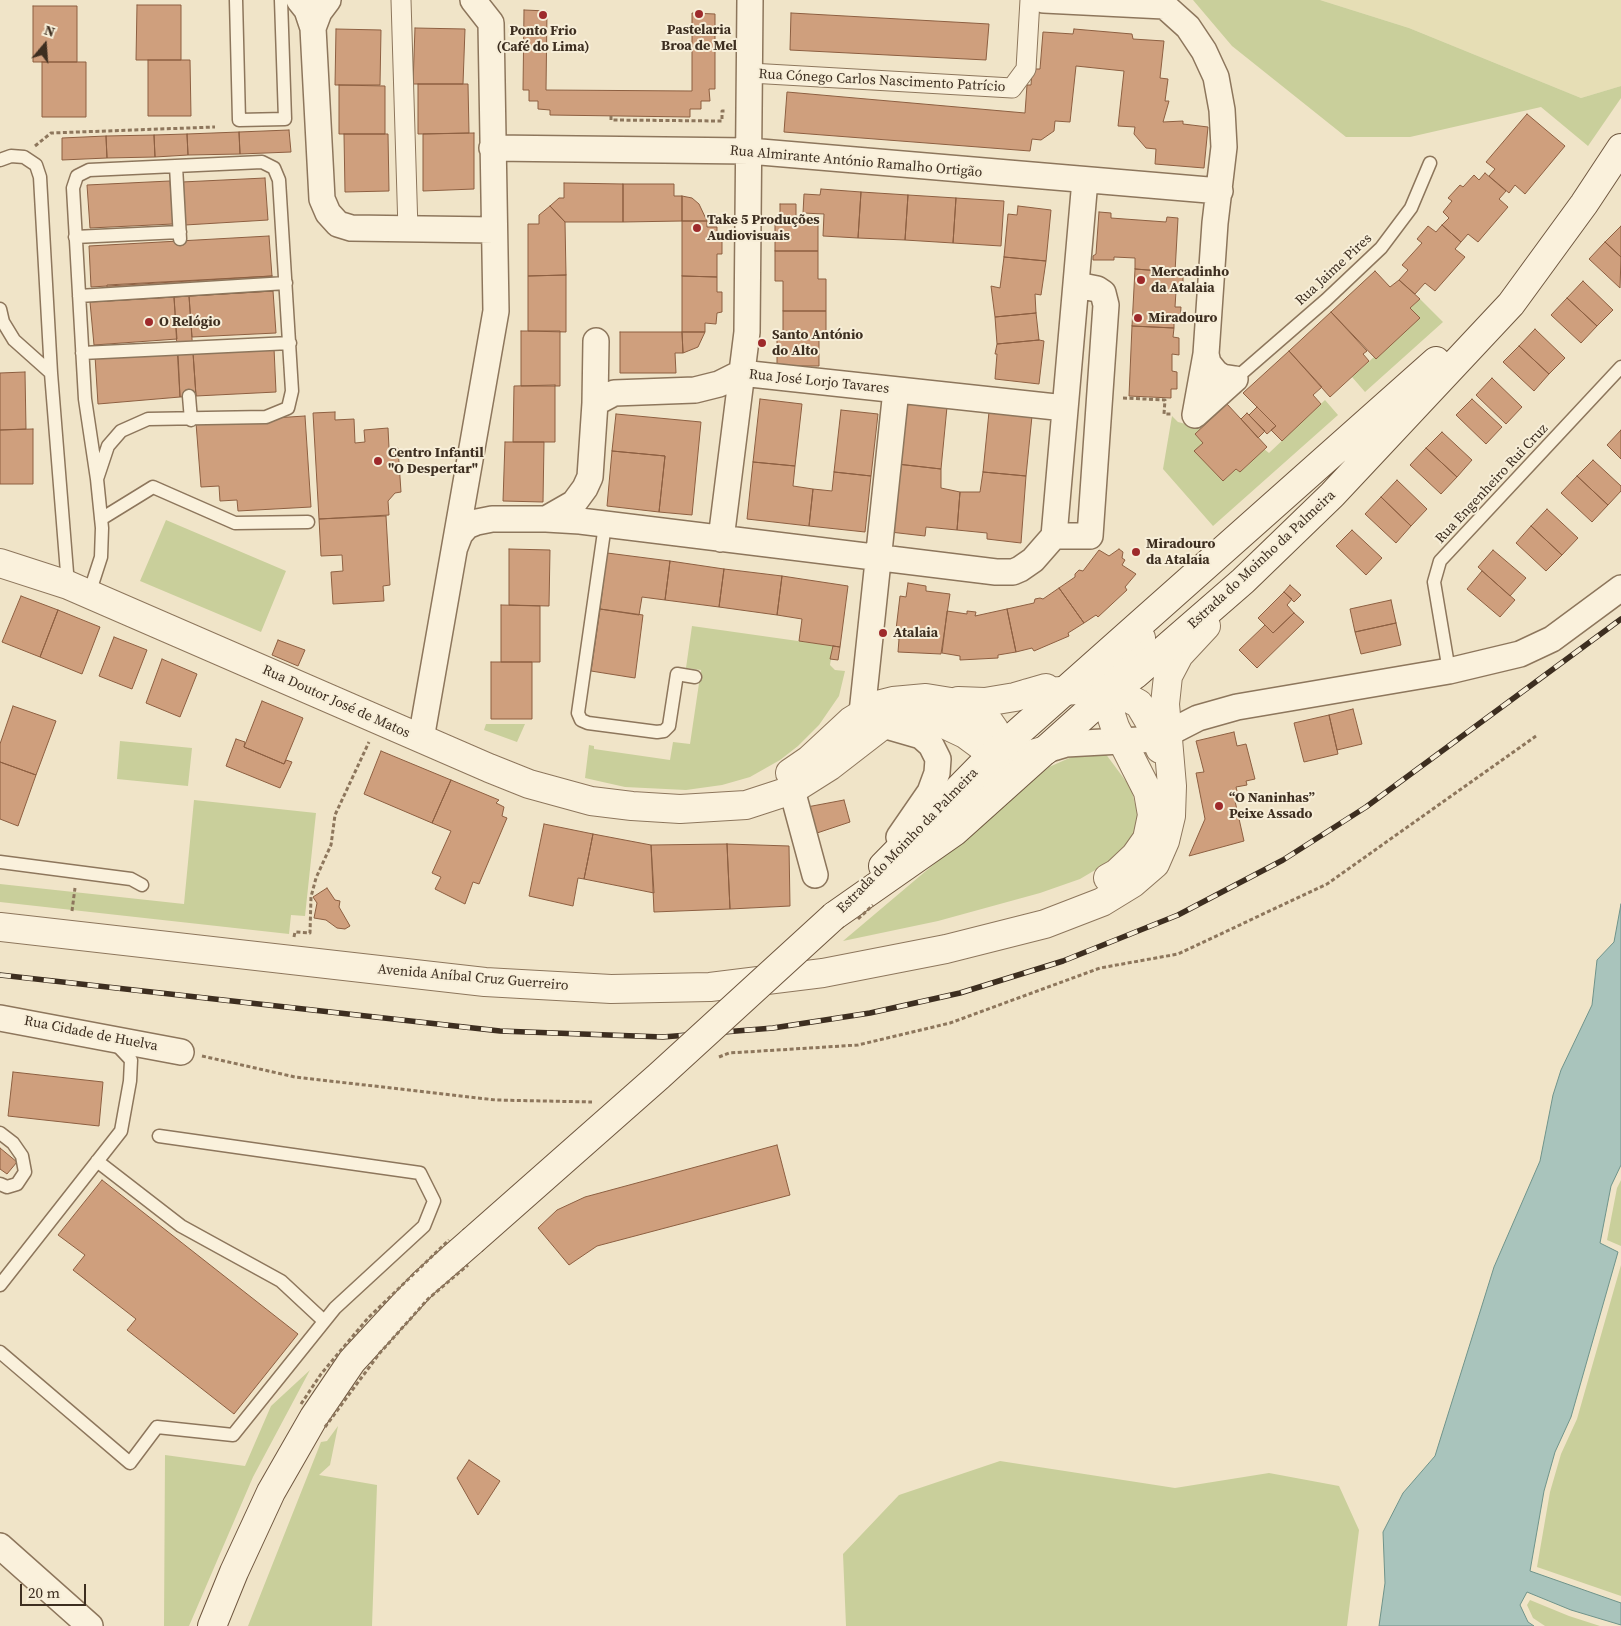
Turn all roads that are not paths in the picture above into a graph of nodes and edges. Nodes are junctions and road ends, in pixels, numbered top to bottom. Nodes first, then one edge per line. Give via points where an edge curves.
1 (236, 0) edge
2 (281, 0) edge
3 (299, 0) edge
4 (328, 0) edge
5 (401, 0) edge
6 (473, 0) edge
7 (750, 0) edge
8 (1030, 0) edge
9 (1044, 0) edge
10 (1161, 3) edge
11 (313, 28) junction
12 (750, 73) junction
13 (492, 148) junction
14 (1621, 148) edge
15 (749, 151) junction
16 (0, 160) edge
17 (1430, 163) dead end
18 (176, 166) junction
19 (1085, 180) junction
20 (1220, 191) junction
21 (1584, 204) junction
22 (408, 230) junction
23 (494, 230) junction
24 (75, 237) junction
25 (286, 283) junction
26 (1076, 285) junction
27 (79, 296) junction
28 (0, 309) edge
29 (596, 342) dead end
30 (290, 343) junction
31 (82, 353) junction
32 (1206, 354) junction
33 (1621, 366) edge
34 (51, 373) junction
35 (742, 373) junction
36 (1235, 379) junction
37 (896, 390) junction
38 (190, 396) dead end
39 (595, 403) junction
40 (1065, 408) junction
41 (191, 420) junction
42 (1321, 464) junction
43 (590, 476) junction
44 (98, 479) junction
45 (467, 481) junction
46 (101, 518) junction
47 (492, 519) junction
48 (546, 519) junction
49 (308, 522) dead end
50 (605, 525) junction
51 (1300, 526) junction
52 (1054, 536) junction
53 (721, 539) junction
54 (455, 547) junction
55 (879, 559) junction
56 (0, 563) edge
57 (1621, 588) edge
58 (78, 589) junction
59 (1112, 649) junction
60 (1449, 670) junction
61 (695, 677) dead end
62 (1064, 691) junction
63 (1109, 693) junction
64 (1028, 694) junction
65 (926, 698) junction
66 (870, 725) junction
67 (1163, 730) junction
68 (421, 739) junction
69 (1123, 742) junction
70 (1046, 750) junction
71 (996, 752) junction
72 (792, 790) junction
73 (680, 809) junction
74 (0, 862) edge
75 (896, 873) junction
76 (815, 875) dead end
77 (142, 885) dead end
78 (855, 894) junction
79 (834, 916) junction
80 (0, 927) edge
81 (946, 949) junction
82 (0, 1018) edge
83 (109, 1038) junction
84 (182, 1052) road end
85 (0, 1133) edge
86 (159, 1136) dead end
87 (97, 1161) junction
88 (0, 1184) edge
89 (0, 1285) edge
90 (324, 1322) junction
91 (0, 1352) edge
92 (0, 1546) edge
93 (213, 1619) edge
94 (90, 1626) edge

1 - 2 lane via 239,120 285,119
3 - 11 street via 307,10
4 - 11 street
5 - 22 street
6 - 13 street via 491,24
7 - 12 street
8 - 12 street, Rua Cónego Carlos Nascimento Patrício via 1026,69 1012,88
9 - 10 street
10 - 20 street via 1188,27 1216,76 1224,147
11 - 22 street via 322,199 328,213 338,224 351,228
12 - 15 street
13 - 15 street, Rua Almirante António Ramalho Ortigão
13 - 23 street
14 - 21 street, Estrada do Moinho da Palmeira
15 - 19 street, Rua Almirante António Ramalho Ortigão
15 - 35 street via 747,332
16 - 34 lane via 24,156 36,166 40,178
17 - 36 lane, Rua Jaime Pires via 1411,208 1381,248
18 - 24 lane via 89,170 77,176 73,188
18 - 24 lane via 180,237
18 - 25 lane via 262,162 274,168 279,180
19 - 20 street, Rua Almirante António Ramalho Ortigão
19 - 26 street
20 - 32 street
21 - 42 street, Estrada do Moinho da Palmeira via 1457,343
21 - 51 street, Estrada do Moinho da Palmeira via 1511,304
22 - 23 street
23 - 45 street via 496,311
24 - 27 lane
25 - 27 lane
25 - 30 lane
26 - 40 street
26 - 52 street via 1097,288 1106,298 1090,536
27 - 31 lane
28 - 34 lane via 3,322 14,340
29 - 39 street
30 - 31 lane
30 - 41 lane via 292,391 288,408 266,417
31 - 44 lane via 85,399
32 - 36 street via 1216,373
32 - 36 street via 1195,415
33 - 60 lane, Rua Engenheiro Rui Cruz via 1440,561 1434,582
34 - 58 lane
35 - 37 street, Rua José Lorjo Tavares
35 - 39 street, Rua José Lorjo Tavares via 708,387 614,393
35 - 53 street
37 - 40 street, Rua José Lorjo Tavares
37 - 55 street
38 - 41 lane
39 - 43 street
40 - 52 street
41 - 44 lane via 148,419 121,430 108,446
42 - 59 street, Estrada do Moinho da Palmeira
42 - 63 street via 1243,550 1127,650 1112,670 1108,680
43 - 48 street via 574,504
43 - 50 street via 591,510
44 - 46 lane
45 - 47 street via 468,498
45 - 54 street
46 - 49 lane via 153,488 235,523
46 - 58 lane via 101,557
47 - 48 street
47 - 54 street via 467,526
48 - 50 street
50 - 53 street
50 - 61 lane via 578,713 581,720 664,731 669,726 677,674
51 - 63 street, Estrada do Moinho da Palmeira via 1244,581 1136,674
51 - 67 street via 1179,655 1168,676
52 - 55 street via 1033,560 1013,572
53 - 55 street
54 - 68 street
55 - 66 street
56 - 58 street, Rua Doutor José de Matos
57 - 60 street via 1552,639 1520,654
58 - 68 street, Rua Doutor José de Matos
59 - 62 street, Estrada do Moinho da Palmeira
59 - 64 street via 1071,678
60 - 67 street via 1237,707
62 - 63 street via 1096,689
62 - 64 street
62 - 71 street, Estrada do Moinho da Palmeira
63 - 67 street via 1139,704
63 - 69 street via 1109,709
63 - 70 street, Estrada do Moinho da Palmeira
64 - 65 street via 985,702
65 - 66 street via 877,705
65 - 71 street via 957,703 980,714 994,729 998,739
66 - 71 street via 906,718 929,720 959,731
66 - 72 street via 830,766
66 - 73 street via 778,780 738,798
66 - 78 street via 912,732 926,740 937,754 937,773 930,792 912,820
67 - 69 street
67 - 81 street via 1172,786 1171,816 1165,842 1154,864 1133,883 1102,902 1044,924
68 - 73 street, Rua Doutor José de Matos via 529,784 566,795 625,805
69 - 70 street via 1066,744
69 - 81 street via 1148,792 1152,815 1147,839 1135,856 1117,873 1090,888
70 - 71 street via 1015,757
70 - 75 street, Estrada do Moinho da Palmeira via 954,832
71 - 75 street via 990,777 976,800
71 - 78 street, Estrada do Moinho da Palmeira
72 - 73 street via 746,805
72 - 76 street
74 - 77 lane via 131,879
75 - 79 street, Estrada do Moinho da Palmeira
78 - 79 street, Estrada do Moinho da Palmeira
79 - 93 street, bridge via 660,1076 424,1283 352,1361 314,1417 271,1492
80 - 81 street, Avenida Aníbal Cruz Guerreiro via 485,982 611,989 710,987 823,973
82 - 83 street, Rua Cidade de Huelva
83 - 84 street, Rua Cidade de Huelva
83 - 87 lane via 131,1060 130,1080 121,1131
85 - 88 lane via 22,1156 25,1172 17,1184 7,1187
86 - 90 lane via 420,1172 434,1201 424,1226 334,1308
87 - 89 lane
87 - 90 lane via 181,1226 281,1281
90 - 91 lane via 233,1435 157,1427 130,1463
92 - 94 street

